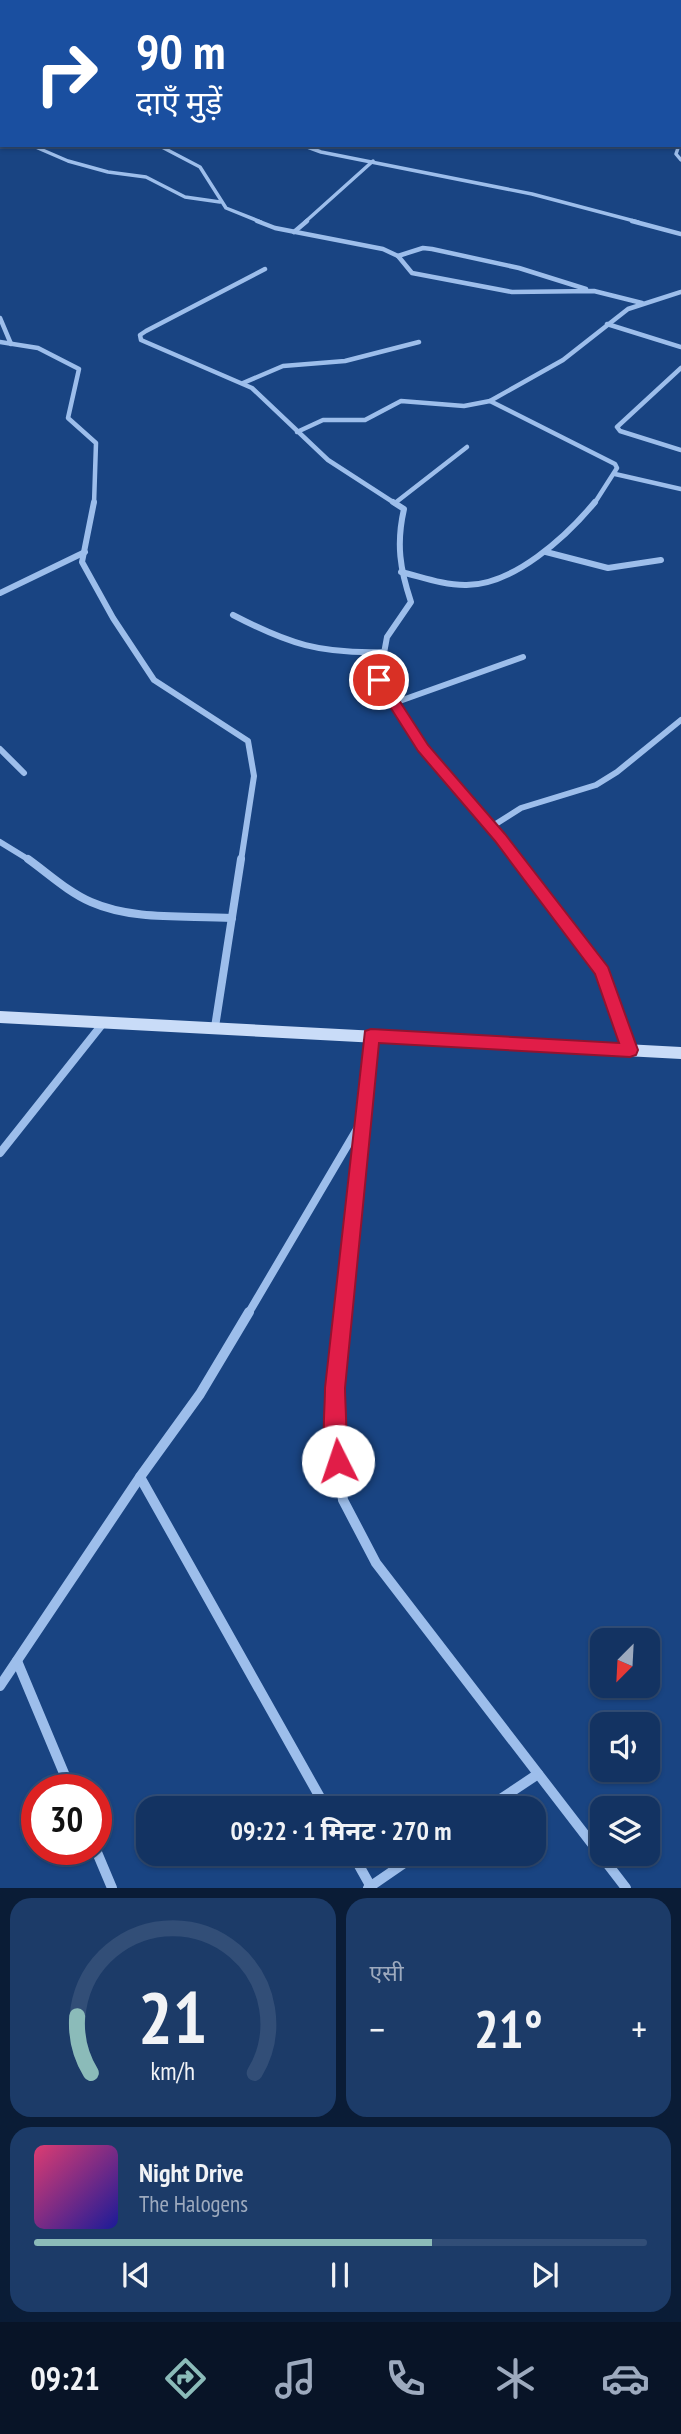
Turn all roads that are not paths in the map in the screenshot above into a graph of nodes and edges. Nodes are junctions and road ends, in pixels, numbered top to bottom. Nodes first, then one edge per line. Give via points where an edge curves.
1 (36, 147) edge
2 (162, 147) edge
3 (307, 147) edge
4 (373, 161) junction
5 (220, 202) junction
6 (294, 232) junction
7 (681, 234) edge
8 (398, 256) junction
9 (265, 269) dead end
10 (594, 291) junction
11 (681, 292) edge
12 (644, 303) junction
13 (0, 318) edge
14 (607, 324) junction
15 (0, 342) edge
16 (419, 342) dead end
17 (11, 344) junction
18 (681, 347) edge
19 (681, 368) edge
20 (243, 383) junction
21 (490, 401) junction
22 (298, 432) junction
23 (467, 447) dead end
24 (681, 450) edge
25 (615, 474) junction
26 (681, 489) edge
27 (395, 503) junction
28 (85, 552) junction
29 (546, 552) junction
30 (661, 560) dead end
31 (401, 572) junction
32 (0, 593) edge
33 (233, 615) dead end
34 (384, 652) junction
35 (523, 657) dead end
36 (394, 703) junction
37 (681, 720) edge
38 (0, 749) edge
39 (24, 773) dead end
40 (491, 827) junction
41 (0, 842) edge
42 (232, 918) junction
43 (0, 1017) edge
44 (105, 1021) junction
45 (215, 1027) junction
46 (371, 1036) junction
47 (630, 1050) junction
48 (681, 1053) edge
49 (362, 1121) junction
50 (0, 1153) edge
51 (140, 1477) junction
52 (17, 1661) junction
53 (0, 1686) edge
54 (64, 1774) edge
55 (538, 1774) junction
56 (319, 1796) edge
57 (505, 1796) edge
58 (102, 1865) edge
59 (359, 1866) edge
60 (400, 1866) edge
61 (370, 1887) edge
62 (112, 1888) edge
63 (626, 1888) edge

1 - 5 street via 107,172 146,177 192,199
2 - 5 street via 200,167
3 - 4 street
4 - 6 street
4 - 7 street via 532,194
5 - 6 street via 263,224
6 - 8 street
8 - 10 street via 432,249
8 - 10 street via 412,273 496,290
9 - 20 street via 140,335 145,342
10 - 12 street
11 - 12 street
12 - 14 street
13 - 17 street
14 - 18 street
14 - 21 street via 563,360
15 - 17 street
16 - 20 street via 345,361 283,366
17 - 28 street via 38,348 79,369 68,418 96,443 94,511
19 - 24 street via 617,427
20 - 22 street
21 - 22 street via 464,406 401,401 365,420 323,420
21 - 25 street via 615,464
22 - 27 street via 328,460
23 - 27 street
25 - 26 street
25 - 29 street via 583,516
27 - 31 street via 404,509 398,535
28 - 32 street
28 - 42 street via 82,562 154,680 248,741 254,776
29 - 30 street via 608,568
29 - 31 street via 473,586
31 - 34 street via 411,602 387,637
33 - 34 street via 308,650
34 - 36 street via 379,680
35 - 36 street
36 - 40 street via 423,748
37 - 40 street via 596,785 521,808
38 - 39 street
40 - 47 street via 602,972
41 - 42 street via 94,904 122,911
42 - 45 street
43 - 44 street
44 - 45 street
44 - 50 street
45 - 46 street
46 - 47 street
46 - 49 street
47 - 48 street
49 - 51 street via 200,1394
49 - 55 street via 335,1388 335,1442 343,1500 376,1563
51 - 52 street
51 - 56 street
52 - 53 street
52 - 54 street
55 - 57 street
55 - 63 street
58 - 62 street
59 - 61 street
60 - 61 street

